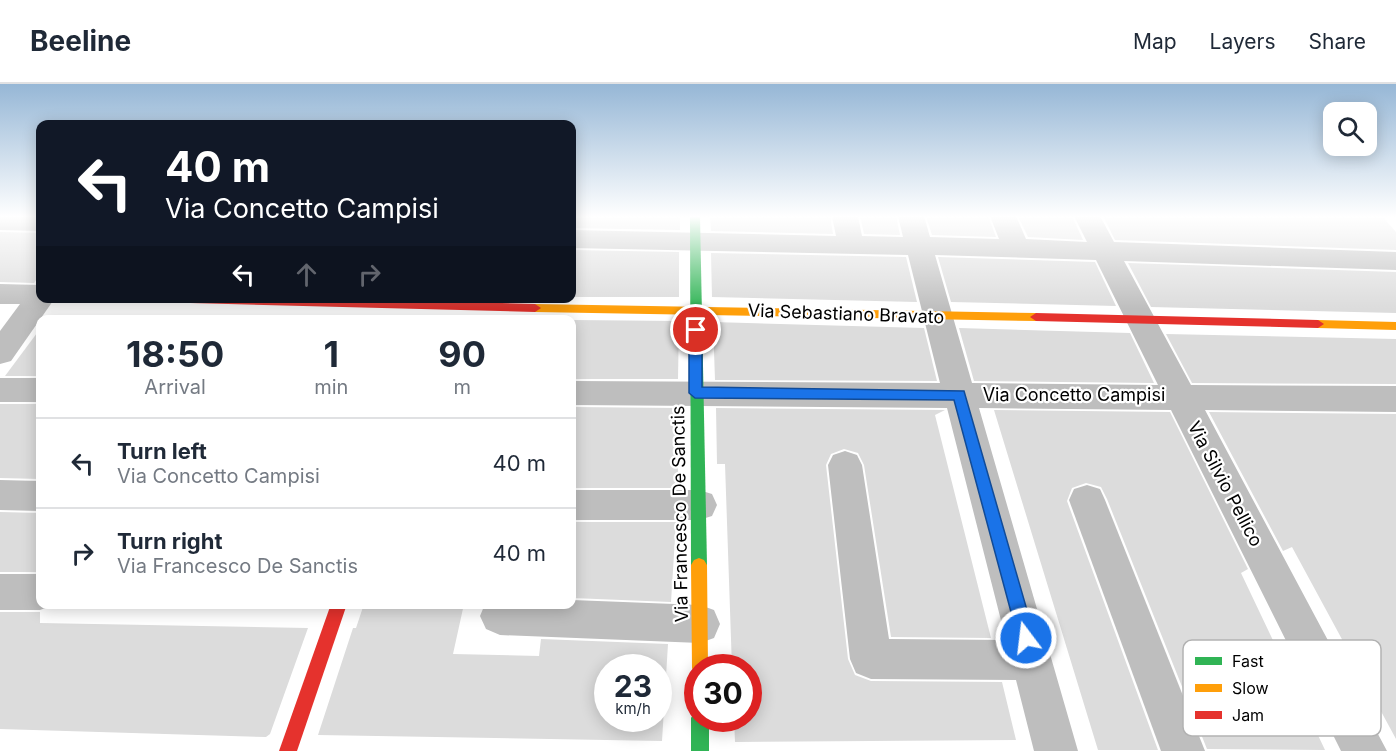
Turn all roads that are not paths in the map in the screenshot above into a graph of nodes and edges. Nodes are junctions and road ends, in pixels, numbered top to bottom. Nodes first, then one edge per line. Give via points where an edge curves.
1 (695, 247) edge
2 (919, 247) edge
3 (1011, 247) edge
4 (1103, 247) edge
5 (1016, 248) joint
6 (1106, 253) junction
7 (1396, 261) edge
8 (0, 294) edge
9 (36, 297) edge
10 (37, 303) edge
11 (292, 303) edge
12 (432, 308) edge
13 (696, 309) junction
14 (938, 317) junction
15 (1140, 321) junction
16 (1396, 326) edge
17 (0, 353) edge
18 (0, 390) edge
19 (36, 390) edge
20 (576, 393) edge
21 (695, 393) junction
22 (960, 394) junction
23 (1179, 396) junction
24 (1396, 399) edge
25 (845, 465) dead end
26 (0, 495) edge
27 (36, 496) edge
28 (1087, 500) dead end
29 (576, 505) edge
30 (699, 505) junction
31 (0, 592) edge
32 (36, 592) edge
33 (337, 609) edge
34 (500, 616) dead end
35 (700, 624) junction
36 (1307, 640) edge
37 (700, 654) edge
38 (1032, 660) junction
39 (700, 732) edge
40 (1357, 736) edge
41 (288, 751) edge
42 (700, 751) edge
43 (1056, 751) edge
44 (1183, 751) edge
45 (1365, 751) edge

1 - 13 street, Via Francesco De Sanctis
2 - 14 street
3 - 5 street
4 - 6 street, Via Silvio Pellico
5 - 6 street
6 - 7 street
6 - 15 street, Via Silvio Pellico
8 - 9 street
10 - 17 street
11 - 12 street, Via Sebastiano Bravato
12 - 13 street, Via Sebastiano Bravato
13 - 14 street, Via Sebastiano Bravato
13 - 21 street, Via Francesco De Sanctis
14 - 15 street, Via Sebastiano Bravato
14 - 22 street
15 - 16 street, Via Sebastiano Bravato
15 - 23 street, Via Silvio Pellico
18 - 19 street
20 - 21 street, Via Concetto Campisi
21 - 22 street, Via Concetto Campisi
21 - 30 street, Via Francesco De Sanctis
22 - 23 street, Via Concetto Campisi
22 - 38 street
23 - 24 street, Via Concetto Campisi
23 - 36 street, Via Silvio Pellico
25 - 38 street via 871,659
26 - 27 street
28 - 44 street
29 - 30 street
30 - 35 street, Via Francesco De Sanctis
31 - 32 street
33 - 41 street
34 - 35 street
35 - 37 street, Via Francesco De Sanctis
38 - 43 street
39 - 42 street
40 - 45 street, Via Silvio Pellico

